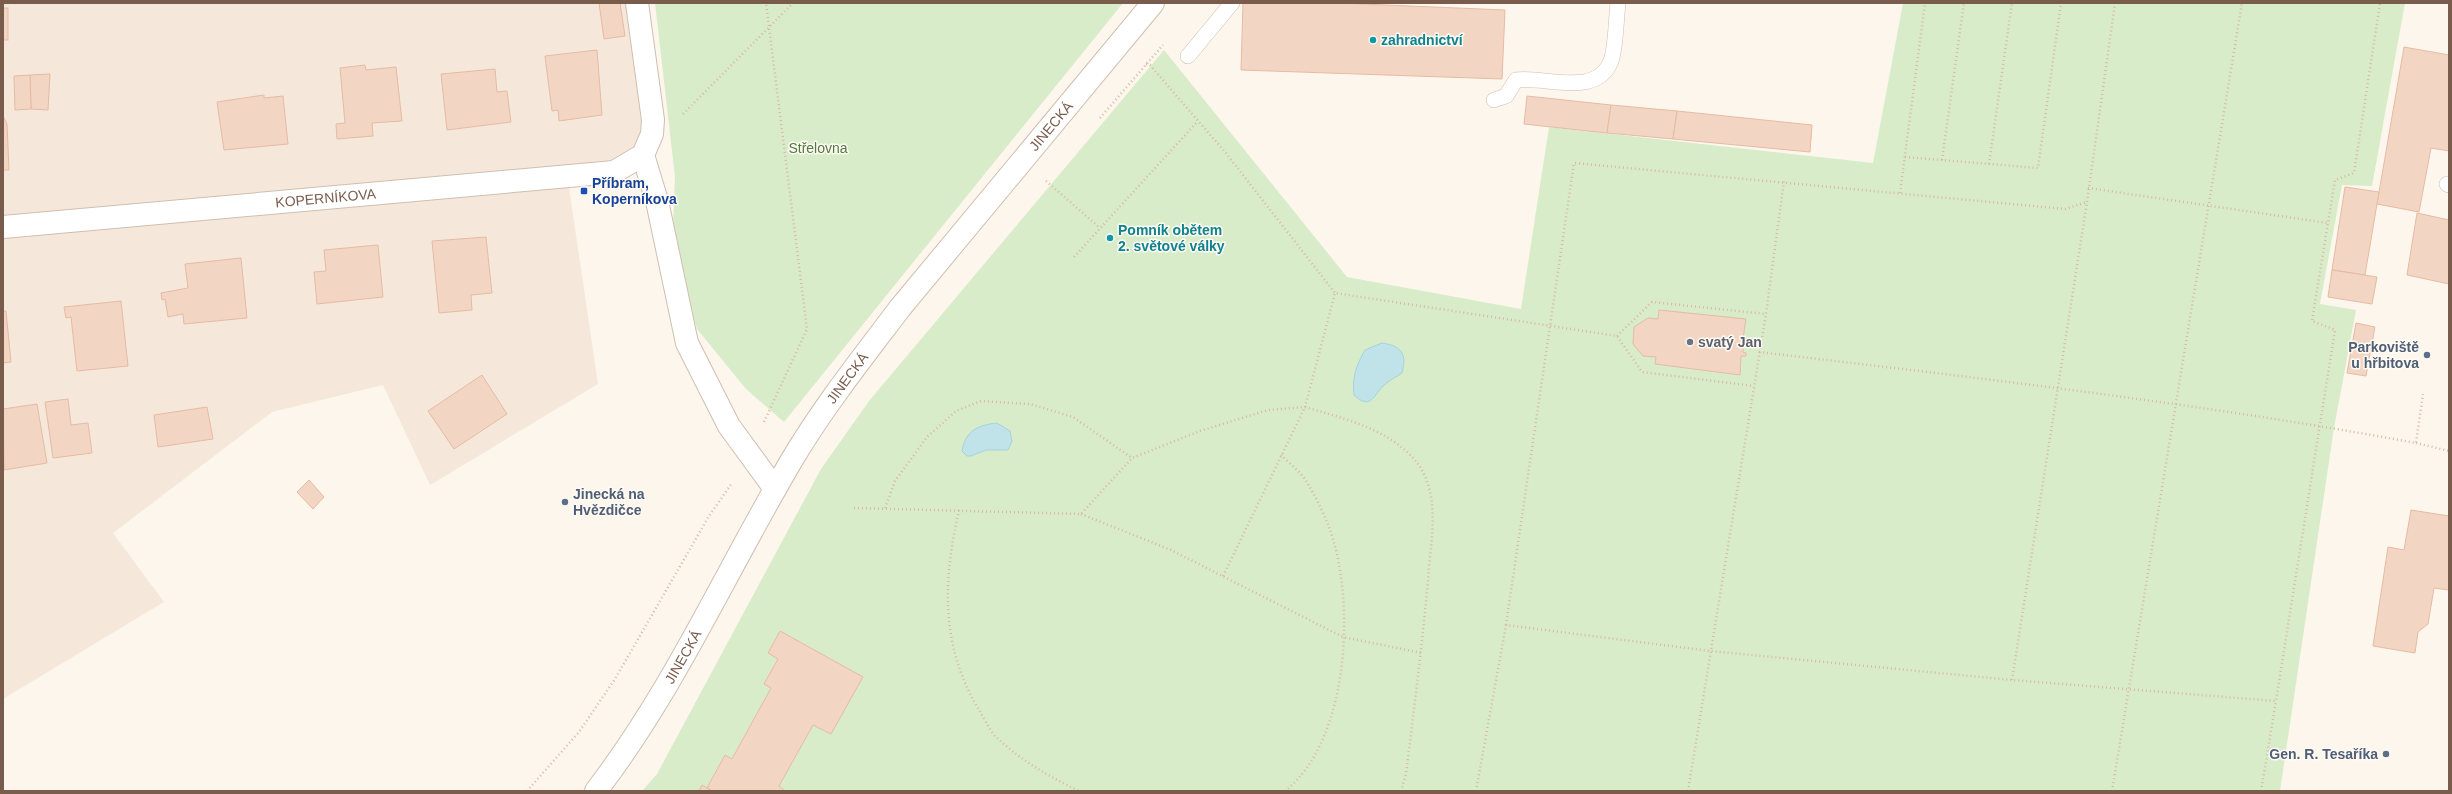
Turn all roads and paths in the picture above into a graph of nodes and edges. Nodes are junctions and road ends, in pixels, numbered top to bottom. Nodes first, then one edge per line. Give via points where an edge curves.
1 (637, 3) edge
2 (766, 3) edge
3 (792, 3) edge
4 (1153, 3) edge
5 (1232, 3) edge
6 (1618, 3) edge
7 (1925, 3) edge
8 (1964, 3) edge
9 (2012, 3) edge
10 (2061, 3) edge
11 (2115, 3) edge
12 (2242, 3) edge
13 (2380, 3) edge
14 (770, 26) junction
15 (1188, 56) dead end
16 (1146, 64) dead end
17 (1494, 100) dead end
18 (682, 115) dead end
19 (1198, 121) junction
20 (643, 155) junction
21 (1905, 157) junction
22 (1942, 160) junction
23 (1989, 164) junction
24 (1046, 181) dead end
25 (1784, 181) junction
26 (2088, 188) junction
27 (1900, 193) junction
28 (2087, 202) junction
29 (2208, 206) junction
30 (2328, 223) junction
31 (3, 227) edge
32 (1100, 228) junction
33 (1074, 257) dead end
34 (1335, 293) junction
35 (1766, 314) junction
36 (1549, 328) junction
37 (1617, 336) junction
38 (1760, 352) junction
39 (1754, 386) junction
40 (2057, 388) junction
41 (2423, 394) dead end
42 (2177, 404) junction
43 (1305, 407) junction
44 (2319, 426) junction
45 (2416, 443) junction
46 (2449, 451) edge
47 (749, 454) junction
48 (1281, 455) junction
49 (1132, 458) junction
50 (775, 489) junction
51 (854, 508) dead end
52 (885, 508) junction
53 (959, 510) junction
54 (1081, 514) junction
55 (1223, 576) junction
56 (1506, 625) junction
57 (1343, 637) junction
58 (1710, 651) junction
59 (1422, 653) junction
60 (2012, 680) junction
61 (2128, 690) junction
62 (2276, 701) junction
63 (527, 791) edge
64 (596, 791) edge
65 (1078, 791) edge
66 (1285, 791) edge
67 (1401, 791) edge
68 (1476, 791) edge
69 (1688, 791) edge
70 (2112, 791) edge
71 (2261, 791) edge

1 - 20 street via 653,120 652,134
2 - 14 path
3 - 14 path
4 - 50 street, JINECKÁ via 900,308 797,450
5 - 15 lane
6 - 17 lane via 1611,62 1599,78 1583,84 1516,80 1506,96
7 - 21 path
8 - 22 path
9 - 23 path
10 - 23 path via 2038,168
11 - 26 path
12 - 29 path
13 - 30 path via 2354,173 2335,180
14 - 18 path
14 - 47 path via 807,329
16 - 19 path via 1150,65
19 - 32 path
19 - 34 path
20 - 31 street, KOPERNÍKOVA via 614,172
20 - 47 street via 657,201 687,344 729,426
21 - 22 path
21 - 27 path
22 - 23 path
24 - 32 path
25 - 27 path
25 - 35 path
25 - 36 path via 1574,163
26 - 28 path
26 - 29 path
27 - 28 path via 2065,209
28 - 40 path
29 - 30 path
29 - 42 path
30 - 44 path via 2312,321 2335,330
32 - 33 path
34 - 36 path
34 - 43 path
35 - 37 path via 1652,302
35 - 38 path
36 - 37 path
36 - 56 path
37 - 39 path via 1642,372
38 - 39 path
38 - 40 path
39 - 58 path
40 - 42 path
40 - 60 path
41 - 45 path
42 - 44 path
42 - 61 path
43 - 48 path
43 - 49 path via 1268,410
43 - 59 path via 1380,432 1406,451 1425,476 1433,512
44 - 45 path
44 - 62 path
45 - 46 path
47 - 50 street
47 - 63 path via 709,516 615,679 579,732
48 - 55 path
48 - 57 path via 1306,480 1329,527 1344,587
49 - 52 path via 1073,417 1030,404 981,401 956,411 927,437 895,481
49 - 54 path
50 - 64 street, JINECKÁ via 673,674 640,728
51 - 52 path
52 - 53 path
53 - 54 path
53 - 65 path via 950,552 947,602 954,654 974,700 994,735 1038,771
54 - 55 path via 1170,550
55 - 57 path
56 - 58 path
56 - 68 path
57 - 59 path
57 - 66 path via 1336,701 1320,748
58 - 60 path
58 - 69 path
59 - 67 path via 1406,774
60 - 61 path
61 - 62 path
61 - 70 path
62 - 71 path

